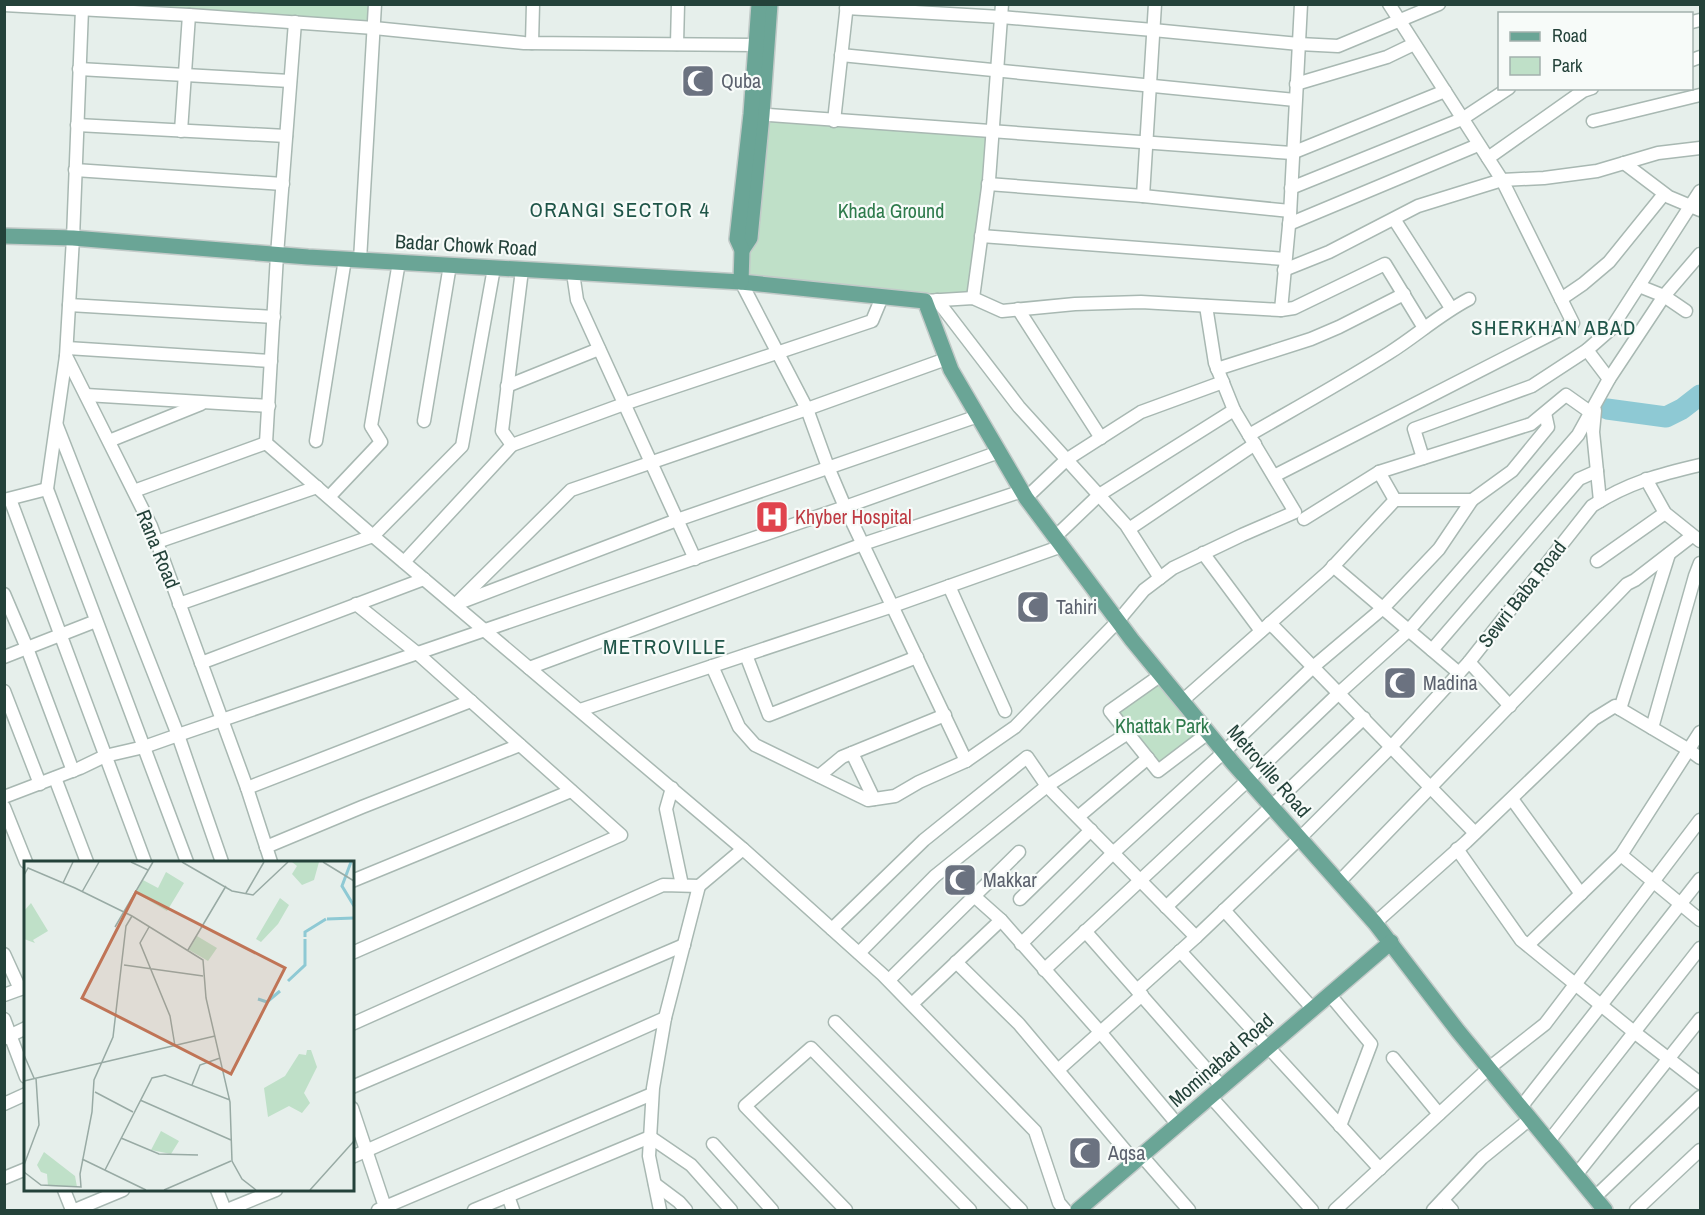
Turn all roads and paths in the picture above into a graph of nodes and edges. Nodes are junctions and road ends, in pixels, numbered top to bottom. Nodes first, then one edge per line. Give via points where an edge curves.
1 (375, 4) edge
2 (533, 4) edge
3 (678, 4) edge
4 (759, 4) edge
5 (770, 4) edge
6 (1155, 4) edge
7 (1301, 4) edge
8 (1389, 4) edge
9 (1439, 4) edge
10 (4, 5) edge
11 (847, 6) edge
12 (82, 9) junction
13 (1002, 11) edge
14 (189, 15) junction
15 (1400, 21) junction
16 (295, 22) junction
17 (374, 28) junction
18 (1153, 30) junction
19 (532, 43) junction
20 (677, 44) junction
21 (1299, 44) junction
22 (1414, 44) junction
23 (756, 45) junction
24 (841, 55) junction
25 (80, 69) junction
26 (997, 70) junction
27 (184, 75) junction
28 (290, 81) junction
29 (1150, 84) junction
30 (1296, 84) junction
31 (1506, 90) edge
32 (1585, 90) edge
33 (1445, 91) junction
34 (1701, 95) edge
35 (1295, 100) junction
36 (757, 114) junction
37 (1462, 119) junction
38 (834, 121) junction
39 (1593, 121) dead end
40 (77, 125) junction
41 (181, 131) junction
42 (992, 131) junction
43 (286, 136) junction
44 (1147, 142) junction
45 (1478, 145) junction
46 (1701, 148) edge
47 (1292, 153) junction
48 (1488, 158) junction
49 (1623, 163) junction
50 (75, 170) junction
51 (1502, 180) junction
52 (283, 184) junction
53 (988, 184) junction
54 (1291, 188) junction
55 (1701, 191) edge
56 (1664, 194) junction
57 (1143, 196) junction
58 (1696, 208) edge
59 (1289, 218) junction
60 (1394, 219) junction
61 (4, 236) edge
62 (981, 236) junction
63 (73, 238) junction
64 (1701, 254) edge
65 (277, 255) junction
66 (352, 260) junction
67 (399, 262) junction
68 (1285, 265) junction
69 (450, 266) junction
70 (494, 268) junction
71 (522, 270) junction
72 (573, 273) junction
73 (741, 282) junction
74 (1639, 286) junction
75 (1404, 294) junction
76 (1664, 296) junction
77 (882, 297) junction
78 (973, 298) junction
79 (1469, 299) dead end
80 (1561, 299) junction
81 (931, 301) junction
82 (69, 305) junction
83 (1206, 306) junction
84 (1451, 308) junction
85 (1018, 309) junction
86 (1281, 310) junction
87 (1686, 311) dead end
88 (274, 317) junction
89 (1424, 328) junction
90 (600, 349) junction
91 (1587, 350) junction
92 (66, 352) junction
93 (778, 353) junction
94 (946, 358) junction
95 (271, 361) junction
96 (1217, 369) junction
97 (1609, 379) junction
98 (1223, 382) junction
99 (507, 386) junction
100 (86, 395) junction
101 (205, 402) junction
102 (624, 404) junction
103 (269, 406) junction
104 (1593, 408) junction
105 (807, 409) junction
106 (1234, 410) junction
107 (1545, 413) junction
108 (978, 416) junction
109 (424, 421) dead end
110 (56, 425) junction
111 (1101, 438) junction
112 (1252, 439) junction
113 (109, 441) junction
114 (316, 441) dead end
115 (266, 443) junction
116 (512, 445) junction
117 (999, 452) junction
118 (1423, 458) junction
119 (1066, 460) junction
120 (650, 462) junction
121 (1698, 462) edge
122 (828, 467) junction
123 (1597, 471) junction
124 (1379, 472) junction
125 (1274, 476) junction
126 (1646, 478) junction
127 (317, 487) junction
128 (47, 489) junction
129 (134, 491) junction
130 (1024, 495) junction
131 (1099, 495) junction
132 (329, 497) junction
133 (7, 500) edge
134 (1395, 500) junction
135 (1472, 500) junction
136 (1600, 501) junction
137 (845, 507) junction
138 (1665, 513) junction
139 (1304, 519) dead end
140 (677, 520) junction
141 (1129, 529) junction
142 (373, 536) junction
143 (1696, 538) edge
144 (157, 542) junction
145 (1059, 542) junction
146 (863, 544) junction
147 (1203, 553) junction
148 (1669, 554) junction
149 (695, 559) junction
150 (1597, 561) dead end
151 (404, 562) junction
152 (1701, 563) edge
153 (1333, 566) junction
154 (1160, 578) junction
155 (424, 579) junction
156 (949, 586) junction
157 (4, 594) edge
158 (180, 604) junction
159 (356, 604) junction
160 (455, 605) junction
161 (893, 606) junction
162 (1383, 608) junction
163 (96, 621) junction
164 (1118, 621) junction
165 (1265, 627) junction
166 (484, 630) junction
167 (1409, 630) junction
168 (60, 635) junction
169 (27, 648) junction
170 (1432, 650) junction
171 (417, 653) junction
172 (746, 655) junction
173 (4, 657) edge
174 (917, 657) junction
175 (1469, 662) junction
176 (201, 663) junction
177 (712, 666) junction
178 (1313, 667) junction
179 (530, 668) junction
180 (1460, 673) junction
181 (1161, 675) junction
182 (4, 691) edge
183 (1339, 693) junction
184 (471, 701) junction
185 (1182, 701) junction
186 (1510, 706) junction
187 (1620, 709) junction
188 (580, 710) junction
189 (1005, 711) dead end
190 (945, 716) junction
191 (1364, 718) junction
192 (222, 720) junction
193 (1652, 728) junction
194 (1701, 732) edge
195 (1128, 733) junction
196 (1208, 733) junction
197 (178, 735) junction
198 (520, 745) junction
199 (144, 747) junction
200 (1391, 747) junction
201 (1689, 750) junction
202 (1224, 752) junction
203 (852, 753) junction
204 (105, 756) junction
205 (1148, 758) junction
206 (1701, 758) edge
207 (966, 761) junction
208 (73, 771) junction
209 (819, 776) junction
210 (55, 778) junction
211 (1248, 780) junction
212 (40, 784) junction
213 (1047, 786) junction
214 (247, 788) junction
215 (672, 788) junction
216 (1431, 788) junction
217 (571, 791) junction
218 (4, 797) edge
219 (874, 799) junction
220 (1512, 799) junction
221 (1271, 806) junction
222 (4, 807) edge
223 (1078, 817) junction
224 (1701, 819) edge
225 (1091, 830) junction
226 (1475, 833) junction
227 (1300, 838) junction
228 (266, 847) junction
229 (743, 849) junction
230 (1457, 849) junction
231 (1019, 852) dead end
232 (1113, 853) junction
233 (1621, 855) junction
234 (26, 861) edge
235 (87, 861) edge
236 (146, 861) edge
237 (187, 861) edge
238 (222, 861) edge
239 (271, 861) edge
240 (1701, 879) edge
241 (354, 880) edge
242 (1140, 880) junction
243 (1339, 882) junction
244 (1653, 882) junction
245 (682, 885) junction
246 (699, 886) junction
247 (1581, 894) junction
248 (974, 896) junction
249 (1020, 899) dead end
250 (1681, 904) junction
251 (1166, 907) junction
252 (1224, 910) junction
253 (1001, 920) junction
254 (1701, 920) edge
255 (1376, 923) junction
256 (832, 929) junction
257 (1085, 932) junction
258 (1196, 937) junction
259 (1391, 942) junction
260 (1021, 944) junction
261 (684, 945) junction
262 (1528, 945) junction
263 (1701, 948) edge
264 (1180, 951) junction
265 (354, 952) edge
266 (859, 953) junction
267 (4, 954) edge
268 (956, 962) junction
269 (1044, 970) junction
270 (889, 980) junction
271 (1575, 984) junction
272 (23, 988) edge
273 (1139, 993) junction
274 (4, 995) edge
275 (1330, 995) junction
276 (912, 1004) junction
277 (1601, 1005) junction
278 (1312, 1009) junction
279 (665, 1018) junction
280 (1701, 1018) edge
281 (4, 1019) edge
282 (835, 1022) dead end
283 (354, 1023) edge
284 (24, 1029) edge
285 (1634, 1032) junction
286 (1101, 1033) junction
287 (8, 1036) edge
288 (1269, 1047) junction
289 (1669, 1057) junction
290 (1393, 1058) dead end
291 (1489, 1068) junction
292 (1058, 1070) junction
293 (24, 1072) edge
294 (1701, 1083) edge
295 (354, 1086) edge
296 (1217, 1092) junction
297 (652, 1094) junction
298 (24, 1095) edge
299 (1701, 1097) edge
300 (4, 1104) edge
301 (1525, 1113) junction
302 (354, 1114) edge
303 (1439, 1114) junction
304 (1178, 1125) junction
305 (1340, 1126) junction
306 (650, 1137) junction
307 (1549, 1141) junction
308 (713, 1144) dead end
309 (1701, 1150) edge
310 (367, 1151) junction
311 (354, 1156) edge
312 (1138, 1159) junction
313 (1380, 1169) junction
314 (24, 1170) edge
315 (1576, 1175) junction
316 (4, 1178) edge
317 (655, 1184) junction
318 (64, 1191) edge
319 (120, 1191) edge
320 (217, 1191) edge
321 (274, 1191) edge
322 (508, 1196) junction
323 (1594, 1198) junction
324 (1443, 1200) junction
325 (383, 1209) edge
326 (1083, 1209) edge
327 (73, 1210) edge
328 (226, 1210) edge
329 (474, 1210) edge
330 (513, 1210) edge
331 (660, 1210) edge
332 (686, 1210) edge
333 (731, 1210) edge
334 (772, 1210) edge
335 (846, 1210) edge
336 (970, 1210) edge
337 (1021, 1210) edge
338 (1065, 1210) edge
339 (1190, 1210) edge
340 (1312, 1210) edge
341 (1335, 1210) edge
342 (1433, 1210) edge
343 (1452, 1210) edge
344 (1605, 1210) edge
345 (1636, 1210) edge

1 - 17 street
2 - 19 street
3 - 20 street
4 - 23 main road
5 - 36 main road
6 - 18 street
7 - 21 street
8 - 15 street
9 - 15 street
10 - 12 street
11 - 13 street
11 - 24 street
12 - 14 street
12 - 25 street, Rana Road
13 - 18 street
13 - 26 street
14 - 16 street
14 - 27 street
15 - 21 street via 1338,46
15 - 22 street
16 - 17 street
16 - 28 street
17 - 19 street
17 - 66 street
18 - 21 street
18 - 29 street
19 - 20 street
20 - 23 street
21 - 30 street
22 - 30 street via 1387,57
22 - 33 street
23 - 36 main road
24 - 26 street
24 - 38 street
25 - 27 street
25 - 40 street, Rana Road
26 - 29 street
26 - 42 street
27 - 28 street
27 - 41 street
28 - 43 street
29 - 35 street
29 - 44 street
30 - 35 street
31 - 37 street
32 - 48 street
33 - 37 street
33 - 47 street
34 - 39 street
35 - 47 street
36 - 38 street
36 - 73 main road via 737,239 742,250
37 - 45 street
37 - 54 street
38 - 42 street
40 - 41 street
40 - 50 street, Rana Road
41 - 43 street
42 - 44 street
42 - 53 street
43 - 52 street
44 - 47 street
44 - 57 street
45 - 48 street
45 - 59 street
46 - 49 street via 1658,153
47 - 54 street
48 - 51 street
49 - 51 street via 1555,177
49 - 56 street
50 - 52 street
50 - 63 street, Rana Road
51 - 60 street via 1418,206
51 - 80 street
52 - 65 street
53 - 57 street
53 - 62 street
54 - 59 street
55 - 58 street
56 - 58 street
56 - 80 street via 1609,262
57 - 59 street
58 - 74 street
59 - 68 street
60 - 68 street via 1329,252
60 - 84 street
61 - 63 main road, Badar Chowk Road
62 - 68 street
62 - 78 street
63 - 65 main road, Badar Chowk Road
63 - 82 street, Rana Road
64 - 76 street
65 - 66 main road, Badar Chowk Road
65 - 88 street
66 - 67 main road, Badar Chowk Road
66 - 114 street
67 - 69 main road, Badar Chowk Road
67 - 132 street via 371,426 381,442
68 - 86 street
69 - 70 main road, Badar Chowk Road
69 - 109 street
70 - 71 main road, Badar Chowk Road
70 - 142 street via 462,446
71 - 72 main road, Badar Chowk Road
71 - 99 street
72 - 73 main road, Badar Chowk Road
72 - 90 street via 578,300
73 - 77 main road, Badar Chowk Road
73 - 93 street
74 - 76 street
74 - 91 street via 1611,329
75 - 86 street via 1385,264 1294,308
75 - 89 street
75 - 96 street via 1311,339
76 - 87 street
76 - 97 street
77 - 81 main road, Badar Chowk Road
77 - 93 street via 872,321
78 - 81 street
78 - 85 street via 1002,311
79 - 84 street
80 - 125 street via 1573,323
81 - 94 main road, Metroville Road
81 - 119 street
82 - 88 street
82 - 92 street, Rana Road
83 - 85 street via 1130,303
83 - 86 street
83 - 96 street
84 - 89 street
85 - 111 street
88 - 95 street
89 - 112 street
90 - 99 street
90 - 102 street
91 - 97 street
91 - 118 street via 1532,386 1414,429
92 - 95 street
92 - 100 street, Rana Road
92 - 110 street
93 - 102 street
93 - 105 street
94 - 105 street
94 - 108 main road, Metroville Road
95 - 103 street
96 - 98 street
97 - 104 street
98 - 106 street
98 - 111 street via 1141,412
99 - 116 street via 502,431
100 - 101 street
100 - 113 street, Rana Road
101 - 103 street
101 - 113 street
102 - 116 street
102 - 120 street
103 - 115 street
104 - 107 street via 1566,395
104 - 123 street
104 - 167 street via 1578,435
105 - 120 street
105 - 122 street
106 - 112 street
106 - 131 street
107 - 118 street via 1531,424
107 - 135 street via 1548,427 1512,471
108 - 117 main road, Metroville Road
108 - 122 street
110 - 128 street
110 - 197 street
111 - 119 street
112 - 125 street
112 - 141 street
113 - 129 street, Rana Road
115 - 127 street
115 - 129 street
116 - 151 street
117 - 130 main road, Metroville Road
117 - 137 street
118 - 124 street
119 - 130 street
119 - 131 street
120 - 140 street
120 - 160 street via 571,490
121 - 126 street, Sewri Baba Road
122 - 137 street
122 - 140 street
123 - 136 street
123 - 170 street via 1579,479
124 - 134 street
124 - 139 street
125 - 147 street via 1295,512
126 - 136 street, Sewri Baba Road
126 - 138 street
127 - 132 street
127 - 144 street
128 - 133 street
128 - 163 street
129 - 144 street, Rana Road
130 - 145 main road, Metroville Road
130 - 146 street
131 - 141 street
131 - 145 street
132 - 142 street
133 - 168 street
134 - 135 street
134 - 153 street
135 - 162 street via 1439,549
136 - 175 street, Sewri Baba Road via 1592,506
137 - 146 street
137 - 149 street
138 - 143 street
138 - 150 street
140 - 149 street
140 - 160 street
141 - 154 street
142 - 151 street
142 - 158 street
143 - 148 street
144 - 158 street, Rana Road
145 - 156 street
145 - 164 main road, Metroville Road
146 - 161 street
146 - 179 street
147 - 154 street
147 - 165 street
148 - 186 street via 1627,584
148 - 187 street
149 - 166 street
151 - 155 street
152 - 193 street
153 - 162 street
153 - 165 street
154 - 164 street via 1144,590
155 - 159 street
155 - 160 street
156 - 161 street
156 - 189 street
157 - 169 street
158 - 176 street, Rana Road
159 - 171 street
159 - 176 street
160 - 166 street
161 - 172 street
161 - 174 street
162 - 167 street
162 - 178 street
163 - 168 street
163 - 199 street
164 - 181 main road, Metroville Road
164 - 207 street via 1015,727
165 - 178 street
165 - 185 street
166 - 171 street
166 - 179 street
167 - 170 street
167 - 183 street
168 - 169 street
168 - 204 street
169 - 173 street
169 - 208 street
170 - 180 street
171 - 184 street
171 - 192 street
172 - 174 street via 769,715
172 - 177 street
174 - 190 street
175 - 180 street, Sewri Baba Road
175 - 186 street
176 - 192 street, Rana Road
177 - 188 street
177 - 209 street via 740,727 755,745
178 - 183 street
178 - 202 street
179 - 188 street
180 - 200 street, Sewri Baba Road
181 - 185 main road, Metroville Road
181 - 195 street via 1110,711
182 - 212 street
183 - 191 street
183 - 211 street
184 - 198 street
184 - 214 street
185 - 196 main road, Metroville Road
186 - 216 street
187 - 193 street
187 - 220 street via 1615,706 1594,719
188 - 215 street
190 - 203 street
190 - 207 street
191 - 200 street
191 - 221 street
192 - 197 street
192 - 214 street, Rana Road
193 - 201 street
194 - 201 street
195 - 205 street
195 - 213 street
196 - 202 main road, Metroville Road
196 - 205 street via 1158,771
197 - 199 street
197 - 238 street
198 - 217 street
198 - 228 street
199 - 204 street
199 - 237 street
200 - 216 street
200 - 227 street, Sewri Baba Road
201 - 206 street
201 - 233 street
202 - 211 main road, Metroville Road
202 - 232 street
203 - 209 street
203 - 219 street
204 - 208 street
204 - 236 street
205 - 223 street
207 - 219 street via 895,796
208 - 210 street
209 - 219 street via 868,800
210 - 212 street
210 - 235 street
211 - 221 main road, Metroville Road
211 - 242 street
212 - 218 street
213 - 223 street
213 - 256 street via 1028,757 924,840
213 - 266 street via 934,876
214 - 228 street, Rana Road
215 - 229 street
215 - 245 street via 666,809
216 - 226 street
216 - 243 street
217 - 241 street
217 - 265 street via 621,836
220 - 226 street
220 - 247 street
221 - 227 main road, Metroville Road
221 - 251 street
222 - 234 street
223 - 225 street
224 - 244 street
225 - 232 street
225 - 249 street
226 - 230 street
227 - 243 main road, Metroville Road
227 - 252 street, Sewri Baba Road
228 - 239 street, Rana Road
229 - 246 street
229 - 256 street
230 - 255 street
230 - 262 street
231 - 248 street
232 - 242 street
232 - 260 street
233 - 244 street
233 - 247 street
240 - 250 street
242 - 251 street
242 - 257 street
243 - 255 main road, Metroville Road
244 - 250 street
244 - 271 street
245 - 246 street
245 - 283 street via 663,885
246 - 261 street
247 - 262 street
248 - 253 street
248 - 270 street
250 - 254 street
250 - 277 street
251 - 258 street
252 - 258 street, Sewri Baba Road
252 - 278 street
253 - 260 street
253 - 268 street
255 - 259 main road, Metroville Road
256 - 266 street
257 - 269 street
257 - 273 street
258 - 264 street, Sewri Baba Road
259 - 275 main road, Mominabad Road
259 - 291 main road, Metroville Road
260 - 269 street
261 - 279 street
261 - 295 street
262 - 271 street
263 - 285 street
264 - 273 street, Sewri Baba Road
264 - 288 street
266 - 270 street
267 - 272 street
268 - 276 street
268 - 292 street via 1019,1024
269 - 286 street
270 - 276 street
271 - 277 street
271 - 291 street via 1545,1024
272 - 274 street
273 - 286 street, Sewri Baba Road
273 - 296 street
275 - 278 main road, Mominabad Road
275 - 305 street via 1371,1044
276 - 338 street via 1035,1131 1059,1203
277 - 285 street
277 - 301 street
278 - 288 main road, Mominabad Road
279 - 297 street
279 - 310 street
280 - 289 street
281 - 287 street
282 - 337 street
284 - 287 street
285 - 289 street
285 - 307 street
286 - 292 street, Sewri Baba Road
286 - 304 street
287 - 293 street
288 - 296 main road, Mominabad Road
288 - 305 street
289 - 294 street
289 - 315 street
290 - 303 street
291 - 301 main road, Metroville Road
291 - 303 street
292 - 312 street
296 - 304 main road, Mominabad Road
296 - 340 street
297 - 306 street
297 - 325 street
298 - 300 street
299 - 323 street
301 - 307 main road, Metroville Road
301 - 324 street
302 - 310 street
303 - 313 street
304 - 312 main road, Mominabad Road
305 - 313 street
306 - 317 street via 649,1156
306 - 322 street
306 - 333 street via 691,1165
307 - 315 main road, Metroville Road
308 - 334 street
309 - 345 street
310 - 311 street
310 - 325 street
312 - 326 main road, Mominabad Road
312 - 339 street
313 - 341 street
314 - 316 street
315 - 323 main road, Metroville Road
317 - 331 street
317 - 332 street
318 - 327 street
319 - 327 street
320 - 328 street
321 - 328 street
322 - 329 street
322 - 330 street
323 - 344 main road, Metroville Road
324 - 342 street
324 - 343 street
335 - 336 street via 745,1106 811,1048

